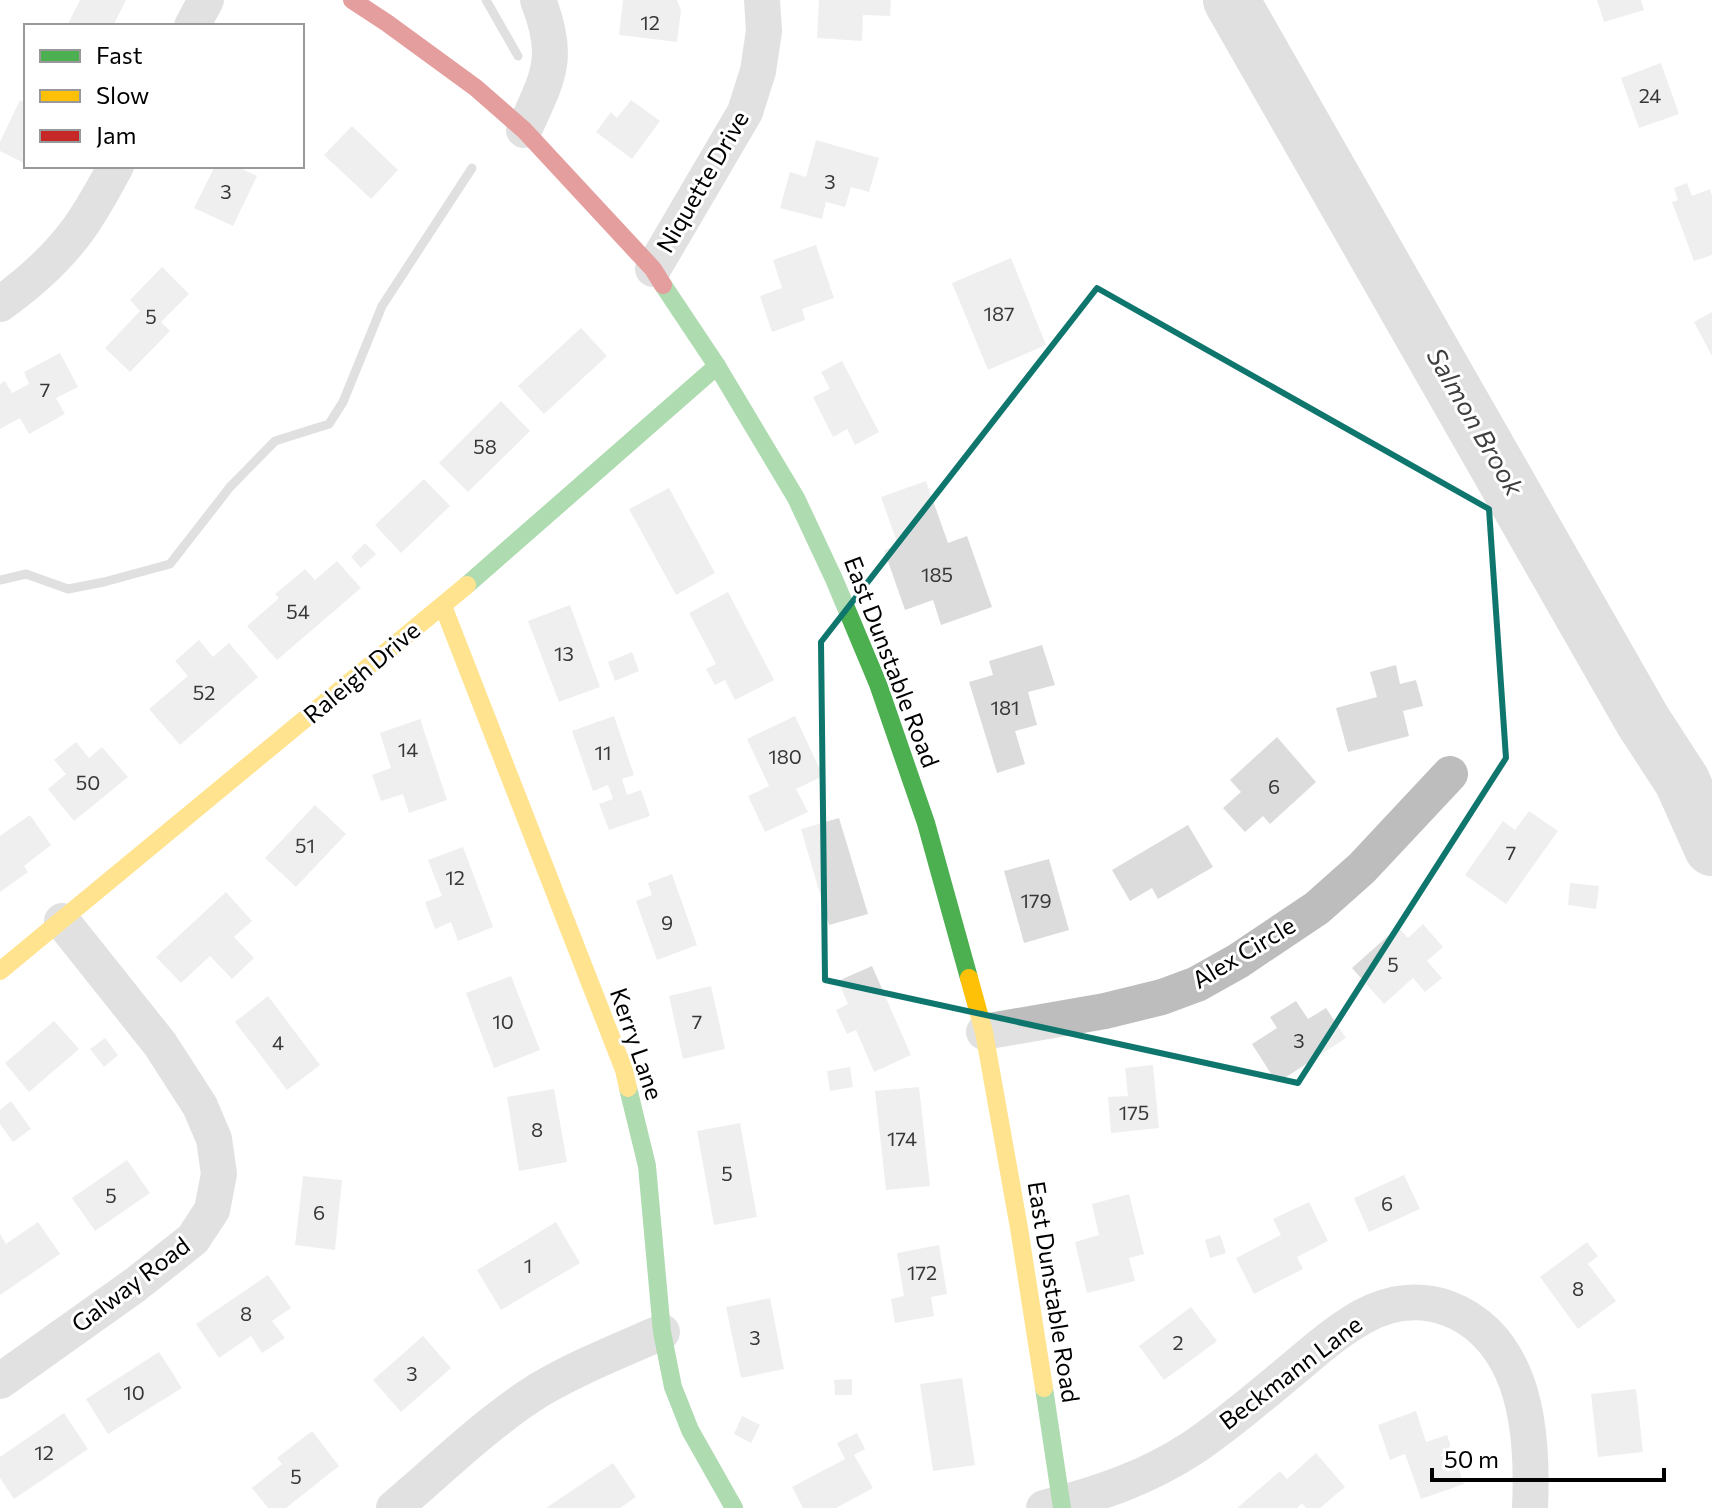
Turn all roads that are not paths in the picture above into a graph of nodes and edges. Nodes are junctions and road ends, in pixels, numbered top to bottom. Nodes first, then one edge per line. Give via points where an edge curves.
1 (206, 0) edge
2 (352, 0) edge
3 (538, 0) edge
4 (762, 0) edge
5 (193, 24) edge
6 (524, 130) junction
7 (115, 168) edge
8 (653, 269) junction
9 (0, 304) edge
10 (717, 366) junction
11 (443, 606) junction
12 (1450, 774) dead end
13 (62, 921) junction
14 (0, 971) edge
15 (984, 1032) junction
16 (662, 1332) junction
17 (0, 1381) edge
18 (1056, 1507) edge
19 (394, 1508) edge
20 (734, 1508) edge
21 (1530, 1508) edge

1 - 5 street
2 - 6 street, East Dunstable Road via 476,88
3 - 6 street via 551,55 548,78
4 - 8 street, Niquette Drive via 758,71 745,112
6 - 8 street, East Dunstable Road
7 - 9 street via 76,233
8 - 10 street, East Dunstable Road
10 - 11 street, Raleigh Drive
10 - 15 street, East Dunstable Road via 796,498 878,684 926,823
11 - 13 street, Raleigh Drive
11 - 16 street, Kerry Lane via 624,1070 647,1166
12 - 15 street, Alex Circle via 1317,908 1197,984 1105,1011
13 - 14 street, Raleigh Drive
13 - 17 street, Galway Road via 160,1044 200,1106 214,1139 219,1174 212,1210 193,1239
15 - 18 street, East Dunstable Road via 1019,1228
16 - 19 street via 536,1392
16 - 20 street, Kerry Lane via 673,1387 690,1430
18 - 21 street, Beckmann Lane via 1159,1468 1361,1317 1412,1302 1438,1304 1462,1314 1499,1347 1512,1370 1524,1413

